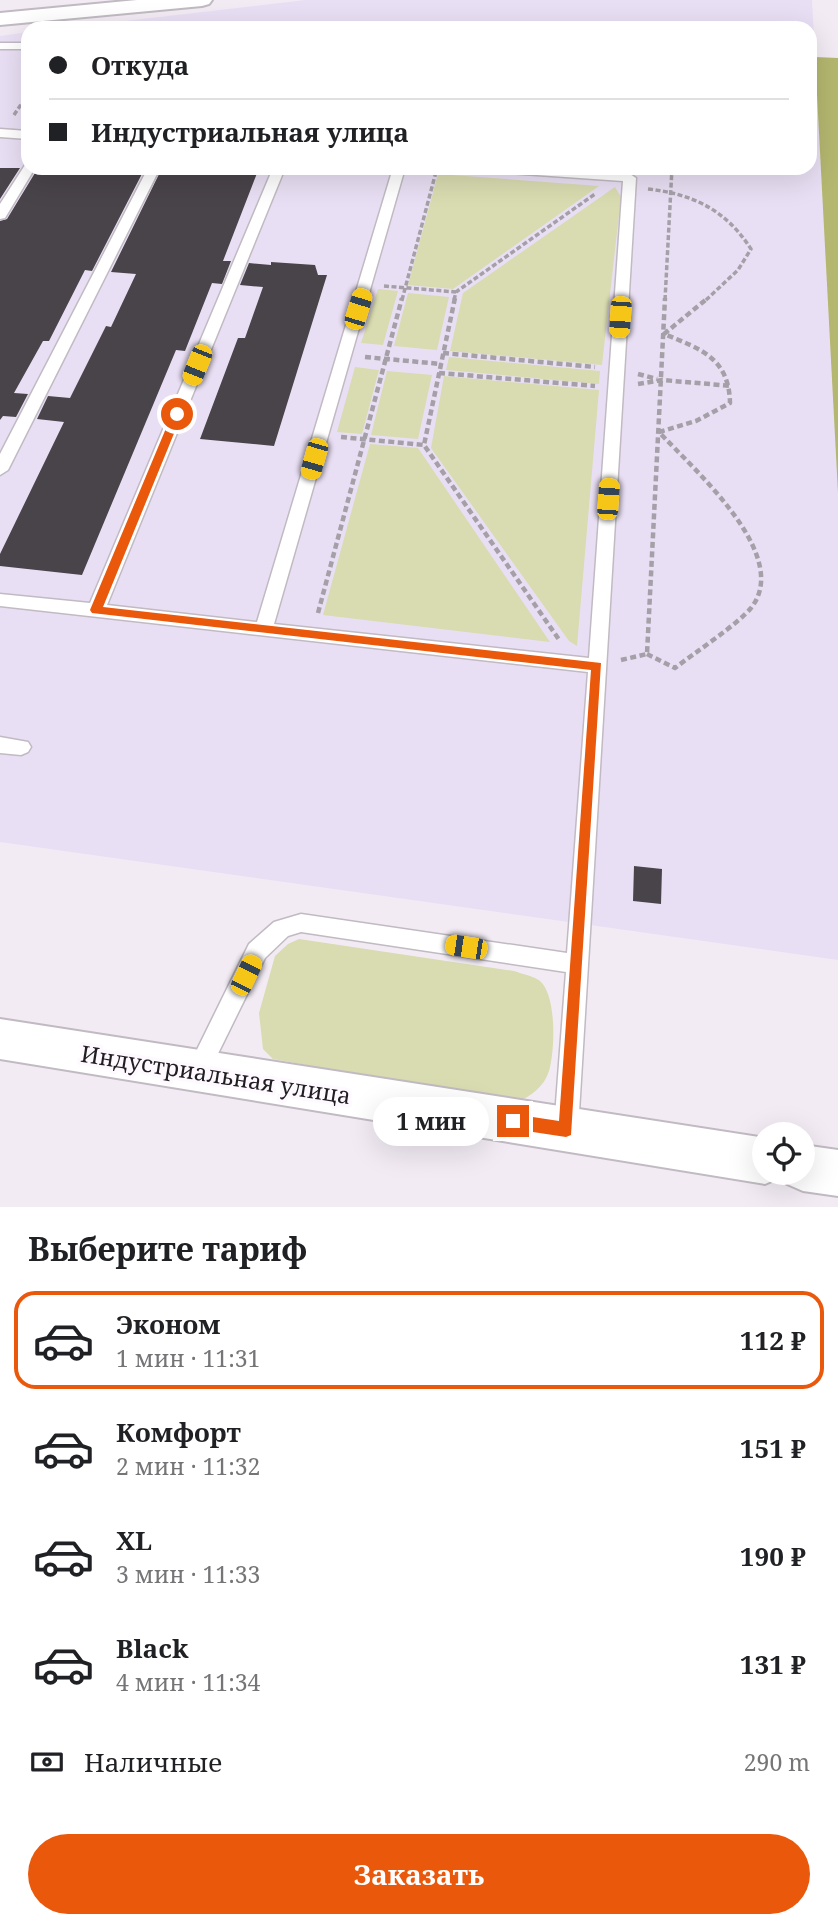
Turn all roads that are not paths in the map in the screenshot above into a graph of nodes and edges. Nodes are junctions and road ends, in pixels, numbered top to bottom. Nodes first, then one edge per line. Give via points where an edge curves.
1 (202, 0) edge
2 (0, 19) edge
3 (4, 46) edge
4 (0, 58) edge
5 (0, 133) edge
6 (21, 134) edge
7 (25, 175) edge
8 (150, 175) edge
9 (276, 175) edge
10 (398, 175) edge
11 (598, 175) edge
12 (628, 177) edge
13 (0, 215) edge
14 (0, 470) edge
15 (0, 600) edge
16 (96, 610) junction
17 (264, 629) junction
18 (597, 666) junction
19 (0, 745) edge
20 (21, 747) dead end
21 (577, 964) junction
22 (0, 1039) edge
23 (198, 1071) junction
24 (566, 1129) junction
25 (752, 1159) edge
26 (815, 1170) edge
27 (838, 1173) edge

1 - 2 street
3 - 4 lane
5 - 6 lane
7 - 13 lane
8 - 14 lane
9 - 16 lane
10 - 17 lane
11 - 12 lane
12 - 18 lane
15 - 16 lane
16 - 17 lane
17 - 18 lane
18 - 21 lane
19 - 20 lane
21 - 23 lane via 301,923 281,929 257,951
21 - 24 lane
22 - 23 street, Индустриальная улица
23 - 24 street, Индустриальная улица
24 - 25 street, Индустриальная улица
26 - 27 street

